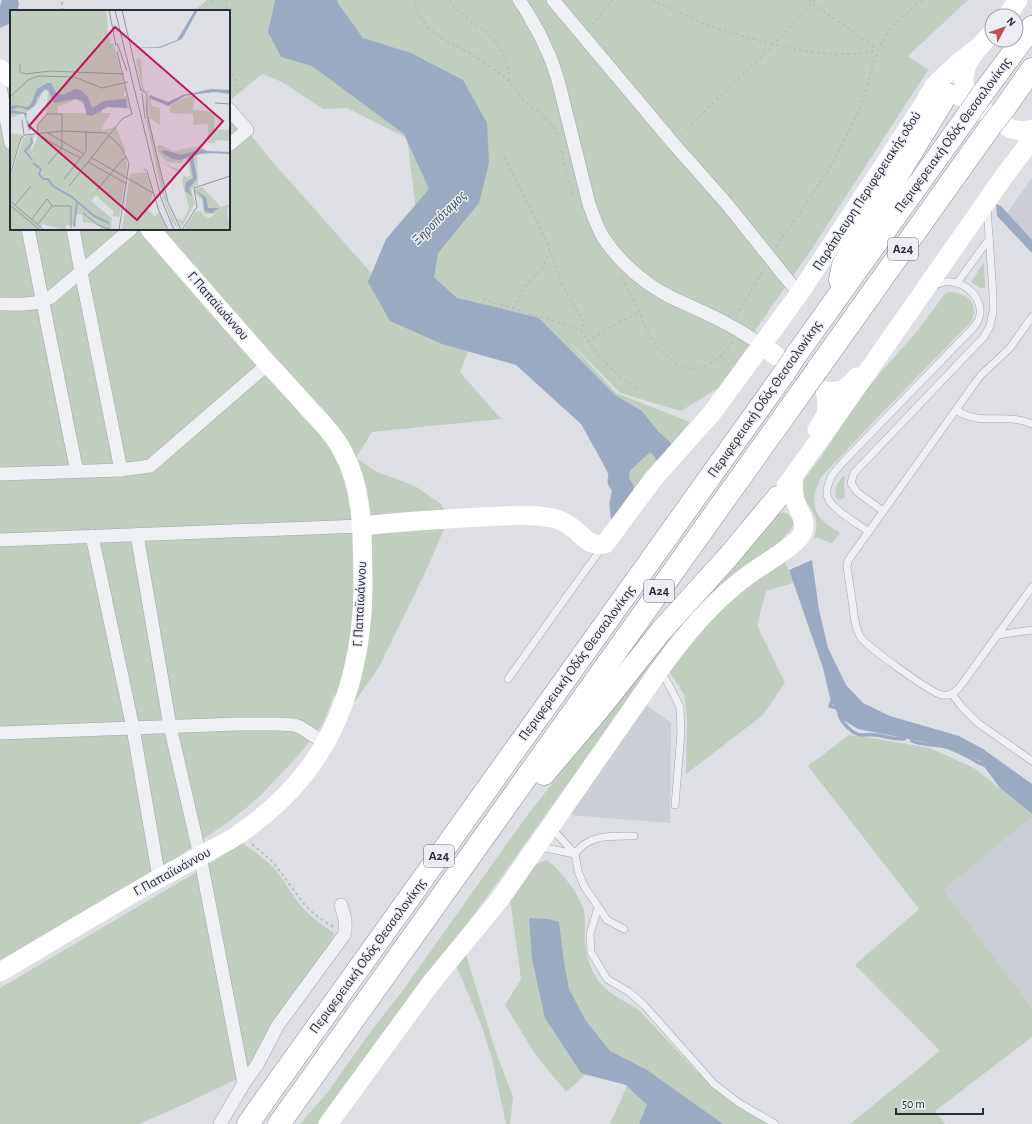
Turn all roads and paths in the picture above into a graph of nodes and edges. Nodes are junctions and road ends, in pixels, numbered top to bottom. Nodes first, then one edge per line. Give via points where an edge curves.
1 (214, 0) edge
2 (226, 0) edge
3 (414, 0) edge
4 (449, 0) edge
5 (519, 0) edge
6 (554, 0) edge
7 (613, 0) edge
8 (652, 0) edge
9 (808, 0) edge
10 (816, 0) edge
11 (922, 0) edge
12 (812, 3) junction
13 (203, 10) edge
14 (227, 10) edge
15 (592, 24) dead end
16 (1032, 27) edge
17 (984, 42) edge
18 (984, 43) edge
19 (773, 44) junction
20 (878, 50) junction
21 (0, 69) edge
22 (1032, 69) edge
23 (230, 70) edge
24 (10, 77) edge
25 (10, 79) edge
26 (0, 87) edge
27 (238, 92) dead end
28 (966, 100) junction
29 (230, 110) edge
30 (920, 110) junction
31 (999, 120) junction
32 (686, 129) dead end
33 (1032, 129) edge
34 (10, 138) edge
35 (1032, 139) edge
36 (230, 144) edge
37 (504, 157) dead end
38 (1002, 179) junction
39 (986, 202) junction
40 (28, 230) edge
41 (73, 230) edge
42 (130, 230) edge
43 (151, 230) edge
44 (989, 239) junction
45 (550, 251) junction
46 (770, 258) junction
47 (81, 272) junction
48 (957, 283) junction
49 (799, 294) junction
50 (921, 295) junction
51 (483, 299) dead end
52 (836, 299) junction
53 (42, 301) junction
54 (0, 304) edge
55 (514, 308) junction
56 (640, 313) dead end
57 (907, 315) junction
58 (1032, 317) edge
59 (731, 325) junction
60 (581, 330) junction
61 (588, 342) junction
62 (780, 357) junction
63 (268, 364) junction
64 (815, 383) junction
65 (640, 390) dead end
66 (956, 410) junction
67 (1032, 424) edge
68 (121, 470) junction
69 (77, 472) junction
70 (0, 474) edge
71 (794, 476) junction
72 (778, 497) junction
73 (800, 511) junction
74 (883, 511) junction
75 (361, 526) junction
76 (869, 532) junction
77 (137, 535) junction
78 (92, 536) junction
79 (0, 540) edge
80 (605, 544) junction
81 (1032, 587) edge
82 (1032, 630) edge
83 (997, 635) junction
84 (660, 669) junction
85 (508, 679) dead end
86 (952, 694) junction
87 (170, 726) junction
88 (133, 728) junction
89 (0, 732) edge
90 (325, 743) junction
91 (1032, 761) edge
92 (514, 795) junction
93 (675, 805) dead end
94 (553, 822) junction
95 (241, 833) junction
96 (634, 836) dead end
97 (575, 854) junction
98 (200, 856) junction
99 (529, 857) junction
100 (159, 878) junction
101 (341, 904) dead end
102 (598, 908) junction
103 (624, 929) dead end
104 (344, 935) junction
105 (0, 972) edge
106 (244, 1083) junction
107 (220, 1124) edge
108 (248, 1124) edge
109 (279, 1124) edge
110 (328, 1124) edge
111 (775, 1124) edge

1 - 13 path
2 - 14 path
3 - 4 path via 418,13 433,32 483,61 510,83 508,69 495,40 459,12
5 - 59 street via 551,59 589,204 603,237 629,268 644,281 663,293
6 - 46 street via 672,143 731,208
7 - 15 path
8 - 19 path via 705,24
9 - 12 path
10 - 12 path
11 - 20 path via 897,22
12 - 19 path
12 - 20 path
16 - 28 highway, Περιφερειακή Οδός Θεσσαλονίκης / Α24
17 - 30 street, Παράπλευρη Περιφερειακής οδού via 934,86
18 - 28 street via 966,67 963,86
19 - 20 path via 830,54 856,54
19 - 32 path
20 - 46 path via 863,99 850,129 824,178
21 - 24 street
22 - 31 highway, Περιφερειακή Οδός Θεσσαλονίκης / Α24
23 - 27 path
25 - 26 street
26 - 34 street
28 - 30 street via 937,98
28 - 31 street
28 - 52 highway, Περιφερειακή Οδός Θεσσαλονίκης / Α24
28 - 52 highway via 843,265
29 - 36 street via 247,130
30 - 49 street, Παράπλευρη Περιφερειακής οδού
31 - 33 street via 1011,130
31 - 38 street via 1011,140 1013,152
31 - 64 highway, Περιφερειακή Οδός Θεσσαλονίκης / Α24
35 - 38 street
37 - 45 path
38 - 39 street
39 - 44 lane
39 - 50 street
40 - 53 street
41 - 47 street
42 - 47 street
43 - 63 street, Γ. Παπαϊωάννου
44 - 48 lane
44 - 74 lane via 993,311 988,331 857,468 852,477 852,486 857,492
45 - 55 path via 543,267 524,287
45 - 60 path via 563,286 584,323
46 - 49 street
46 - 59 path
47 - 53 street via 51,297
47 - 68 street
48 - 50 lane via 934,285
48 - 76 lane via 969,289 978,302 978,323 843,462 828,485 826,491 832,505
49 - 62 street, Παράπλευρη Περιφερειακής οδού
50 - 57 street
51 - 55 path
52 - 62 highway, Περιφερειακή Οδός Θεσσαλονίκης / Α24
53 - 54 street
53 - 69 street
55 - 60 path
56 - 61 path via 613,324
57 - 64 street via 887,336 850,385 840,391
57 - 71 street
58 - 66 lane via 1009,349 978,379
59 - 62 street
60 - 61 path
61 - 65 path via 617,375
62 - 80 street, Παράπλευρη Περιφερειακής οδού via 712,413 654,478
62 - 108 highway, Περιφερειακή Οδός Θεσσαλονίκης / Α24
63 - 68 street via 150,466
63 - 75 street, Γ. Παπαϊωάννου via 339,444 354,477 360,502
64 - 72 street via 828,407 825,416 782,479 776,491
64 - 92 highway, Περιφερειακή Οδός Θεσσαλονίκης / Α24
66 - 67 lane via 973,418 1015,419
66 - 74 lane
68 - 69 street
69 - 70 street
71 - 72 street
71 - 73 street via 794,495
72 - 73 street
72 - 92 highway via 661,632 543,775
73 - 84 street via 804,530 798,540 752,572 716,602 688,632
74 - 76 lane
75 - 77 street
75 - 80 street via 428,520 540,516 557,519 589,542 596,545
75 - 90 street, Γ. Παπαϊωάννου via 363,596 360,635 346,696
76 - 86 lane via 847,565 859,635 874,650 933,692 943,696
77 - 78 street
77 - 87 street
78 - 79 street
78 - 88 street
80 - 85 lane
81 - 83 lane
82 - 83 lane
83 - 86 lane
84 - 93 lane via 680,708 681,733
84 - 94 street
86 - 91 lane via 978,724
87 - 88 street
87 - 90 street via 287,724 300,727
87 - 98 street
88 - 89 street
88 - 100 street
90 - 95 street, Γ. Παπαϊωάννου via 314,762 298,781 264,815
92 - 109 highway, Περιφερειακή Οδός Θεσσαλονίκης / Α24
94 - 97 lane via 556,834
94 - 99 street
95 - 98 street, Γ. Παπαϊωάννου
95 - 104 path via 273,862 314,914
96 - 97 lane via 612,836 591,840 582,845
97 - 99 lane via 546,848 537,850
97 - 102 lane via 580,877
98 - 100 street, Γ. Παπαϊωάννου
98 - 106 street
99 - 110 street via 495,906 431,983
100 - 105 street, Γ. Παπαϊωάννου
101 - 104 street via 345,918
102 - 103 lane via 607,920
102 - 111 lane via 590,934 591,952 607,979 629,992 644,1005 714,1084 739,1103
104 - 106 street via 278,1025 258,1066
106 - 107 street

